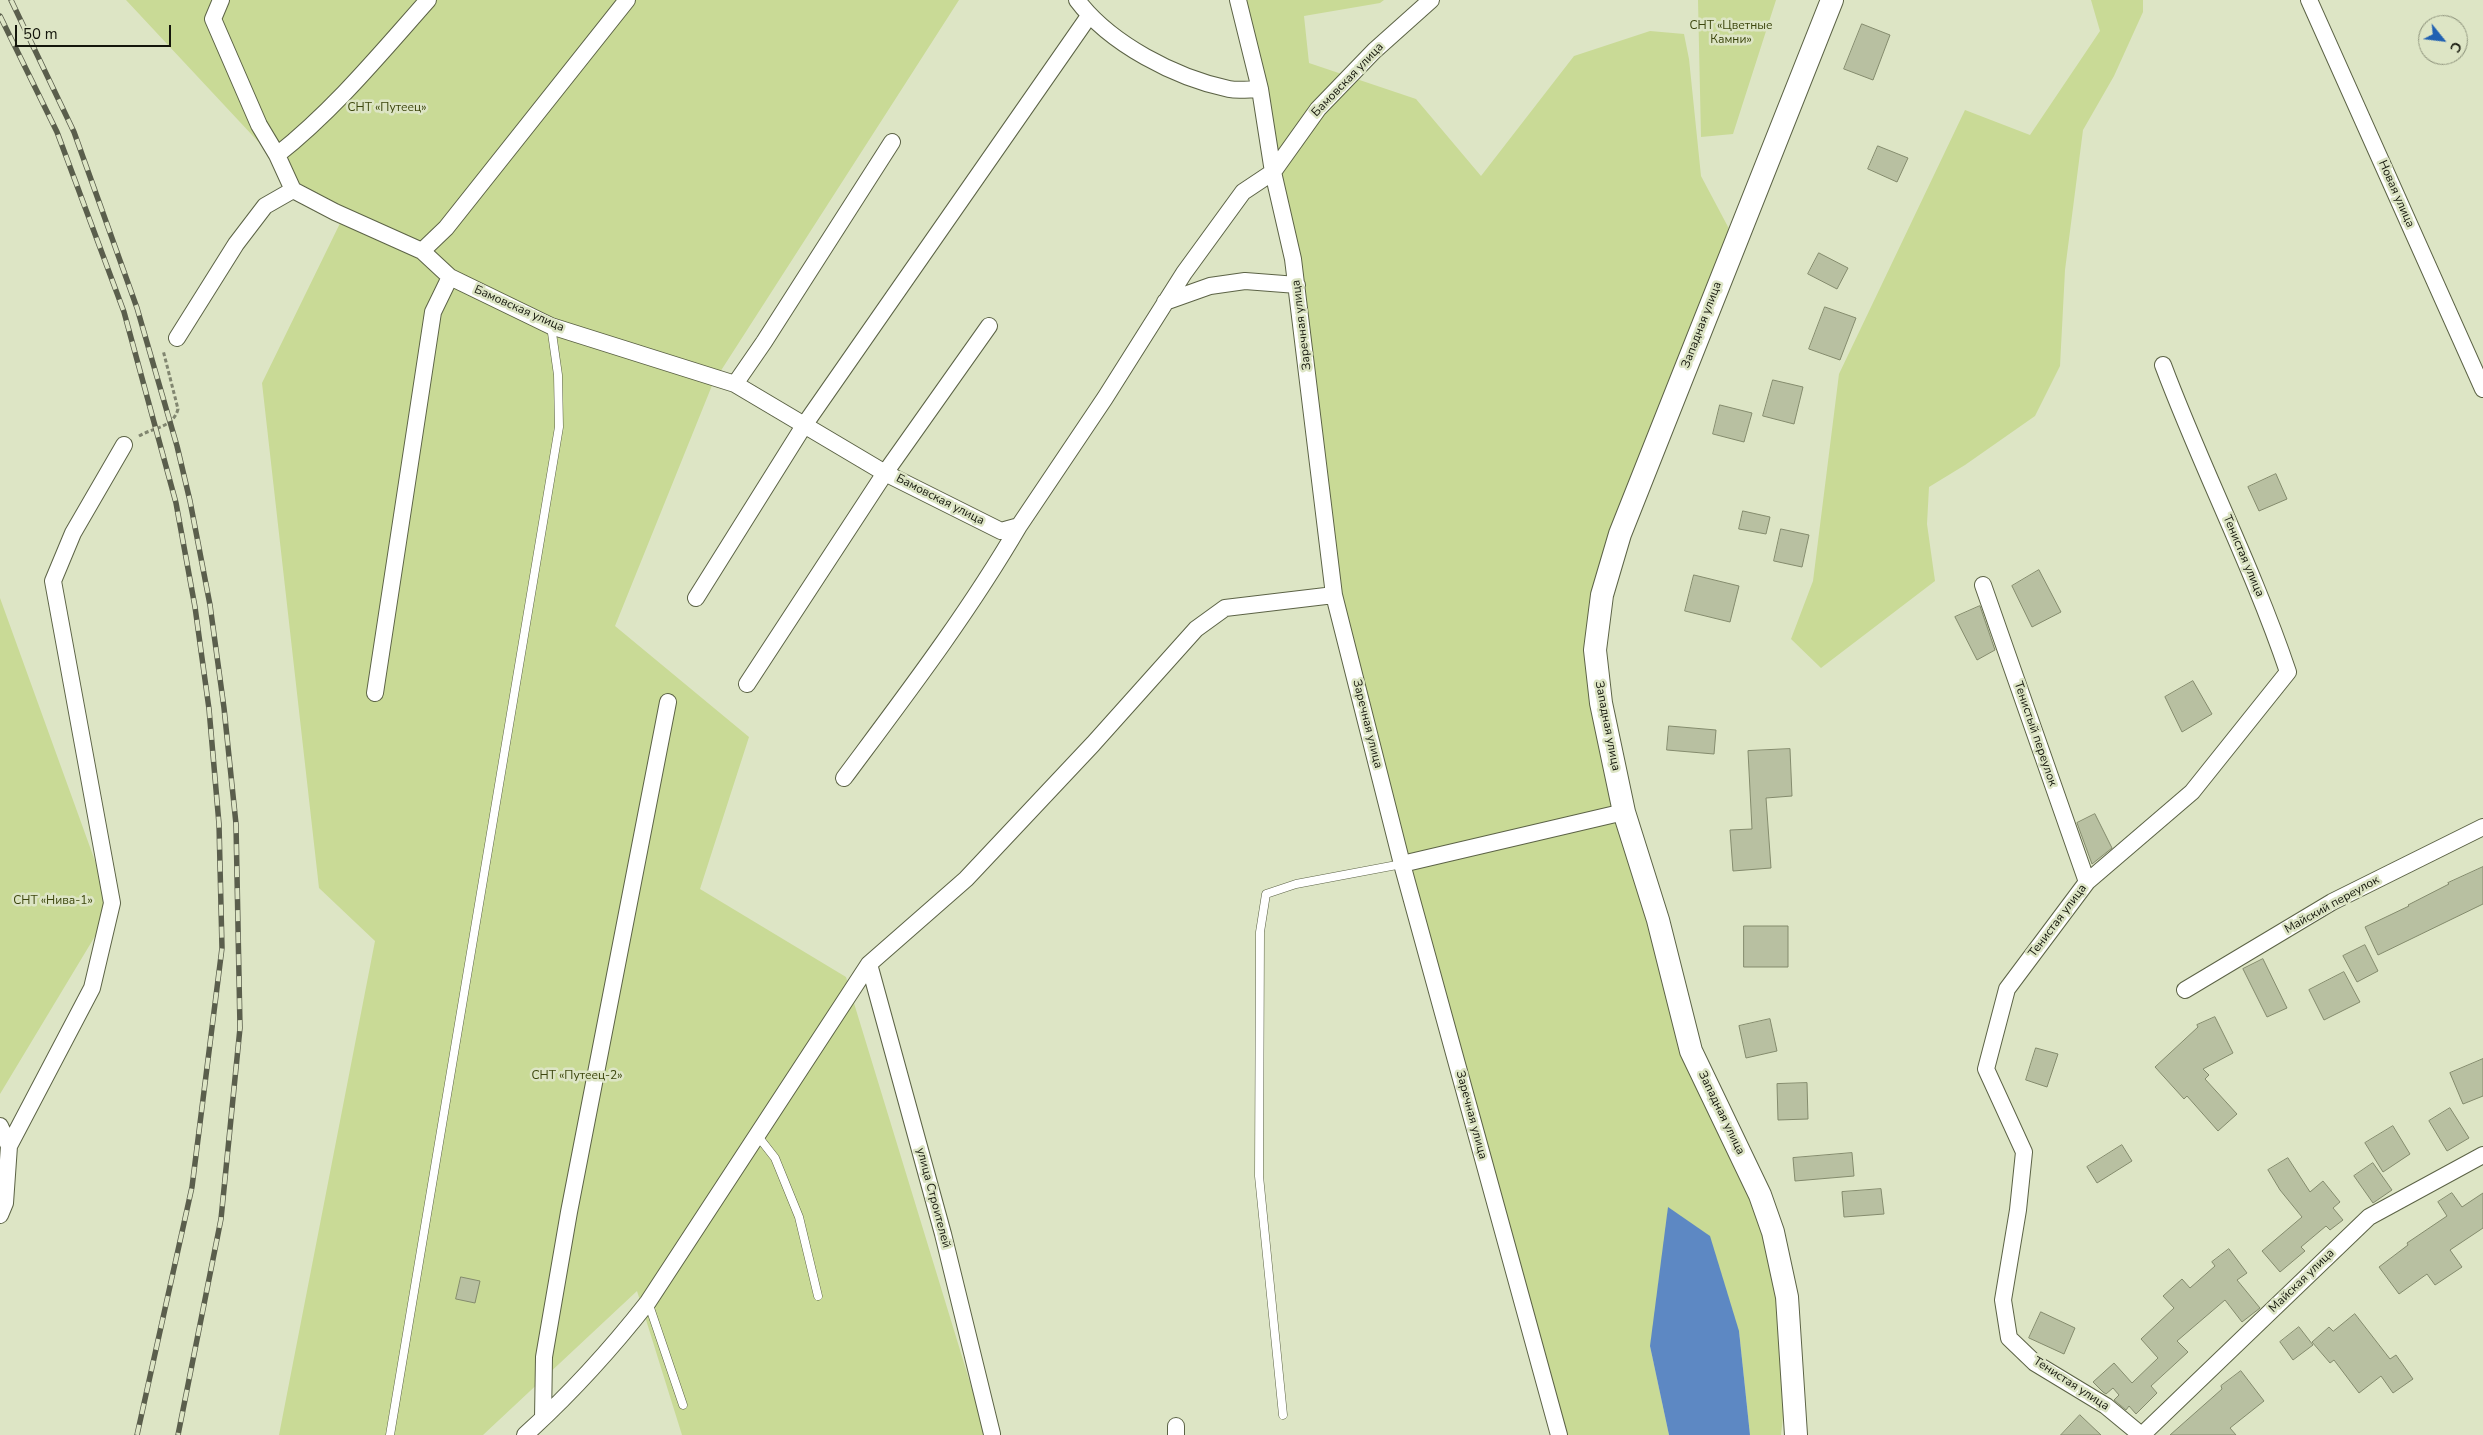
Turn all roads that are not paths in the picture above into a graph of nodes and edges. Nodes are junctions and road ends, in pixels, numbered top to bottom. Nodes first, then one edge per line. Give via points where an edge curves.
1 (221, 0) edge
2 (428, 0) edge
3 (627, 0) edge
4 (1077, 0) edge
5 (1238, 0) edge
6 (1431, 0) edge
7 (1832, 0) edge
8 (2309, 0) edge
9 (1089, 16) junction
10 (1260, 89) junction
11 (892, 142) dead end
12 (278, 155) junction
13 (1273, 172) junction
14 (293, 190) junction
15 (422, 251) junction
16 (450, 277) junction
17 (1297, 285) junction
18 (1165, 302) junction
19 (551, 326) junction
20 (989, 326) dead end
21 (177, 338) road end
22 (2163, 366) dead end
23 (735, 384) junction
24 (2483, 389) edge
25 (805, 424) junction
26 (124, 445) road end
27 (885, 473) junction
28 (1019, 526) junction
29 (1983, 585) dead end
30 (1334, 595) junction
31 (696, 598) dead end
32 (747, 684) dead end
33 (375, 692) dead end
34 (668, 702) dead end
35 (844, 778) dead end
36 (1624, 812) junction
37 (2483, 827) edge
38 (1402, 864) junction
39 (2086, 882) junction
40 (869, 964) junction
41 (2185, 990) dead end
42 (0, 1126) edge
43 (757, 1135) junction
44 (9, 1146) junction
45 (2483, 1156) edge
46 (0, 1215) edge
47 (818, 1296) dead end
48 (648, 1302) junction
49 (683, 1405) dead end
50 (1283, 1415) dead end
51 (543, 1418) junction
52 (992, 1434) edge
53 (390, 1435) edge
54 (525, 1435) edge
55 (1559, 1435) edge
56 (1796, 1435) edge
57 (2141, 1435) edge

1 - 12 street via 213,19 259,125
2 - 12 street via 308,131
3 - 15 street via 446,228
4 - 9 street
5 - 10 street, Заречная улица
6 - 13 street, Бамовская улица via 1374,51 1318,109
7 - 36 main road, Западная улица via 1624,525 1602,595 1595,650 1601,703
8 - 24 street, Новая улица
9 - 10 street via 1129,49 1177,71 1231,89
9 - 25 street
10 - 13 street, Заречная улица
11 - 23 street
12 - 14 street
13 - 17 street, Заречная улица
13 - 18 street, Бамовская улица via 1243,192
14 - 15 street, Бамовская улица
14 - 21 street via 265,206 236,244
15 - 16 street, Бамовская улица
16 - 19 street, Бамовская улица
16 - 33 street via 433,312
17 - 18 street via 1245,281 1210,286
17 - 30 street, Заречная улица
18 - 28 street, Бамовская улица
19 - 23 street, Бамовская улица
19 - 53 lane via 558,375 559,428
20 - 27 street
22 - 39 street, Тенистая улица via 2192,442 2259,593 2288,672 2192,792
23 - 25 street, Бамовская улица
25 - 27 street, Бамовская улица
25 - 31 street
26 - 44 street via 73,533 53,581 112,903 92,988
27 - 28 street, Бамовская улица via 1001,531
27 - 32 street
28 - 35 street via 943,645
29 - 39 street, Тенистый переулок
30 - 38 street, Заречная улица
30 - 40 street via 1225,608 1196,629 1094,744 966,878
34 - 51 street via 569,1212 544,1357
36 - 38 street
36 - 56 main road, Западная улица via 1658,920 1690,1051 1756,1186 1773,1232 1787,1297
37 - 41 street, Майский переулок via 2332,902
38 - 50 lane via 1296,884 1266,894 1260,932 1259,1176
38 - 55 street, Заречная улица
39 - 57 street, Тенистая улица via 2007,989 1986,1068 2024,1152 2003,1300 2009,1338 2029,1357 2106,1406
40 - 43 street
40 - 52 street, улица Строителей via 943,1234
42 - 44 street
43 - 47 lane via 775,1158 799,1217
43 - 48 street
44 - 46 street via 6,1203
45 - 57 street, Майская улица via 2368,1217
48 - 49 lane
48 - 51 street
51 - 54 street

